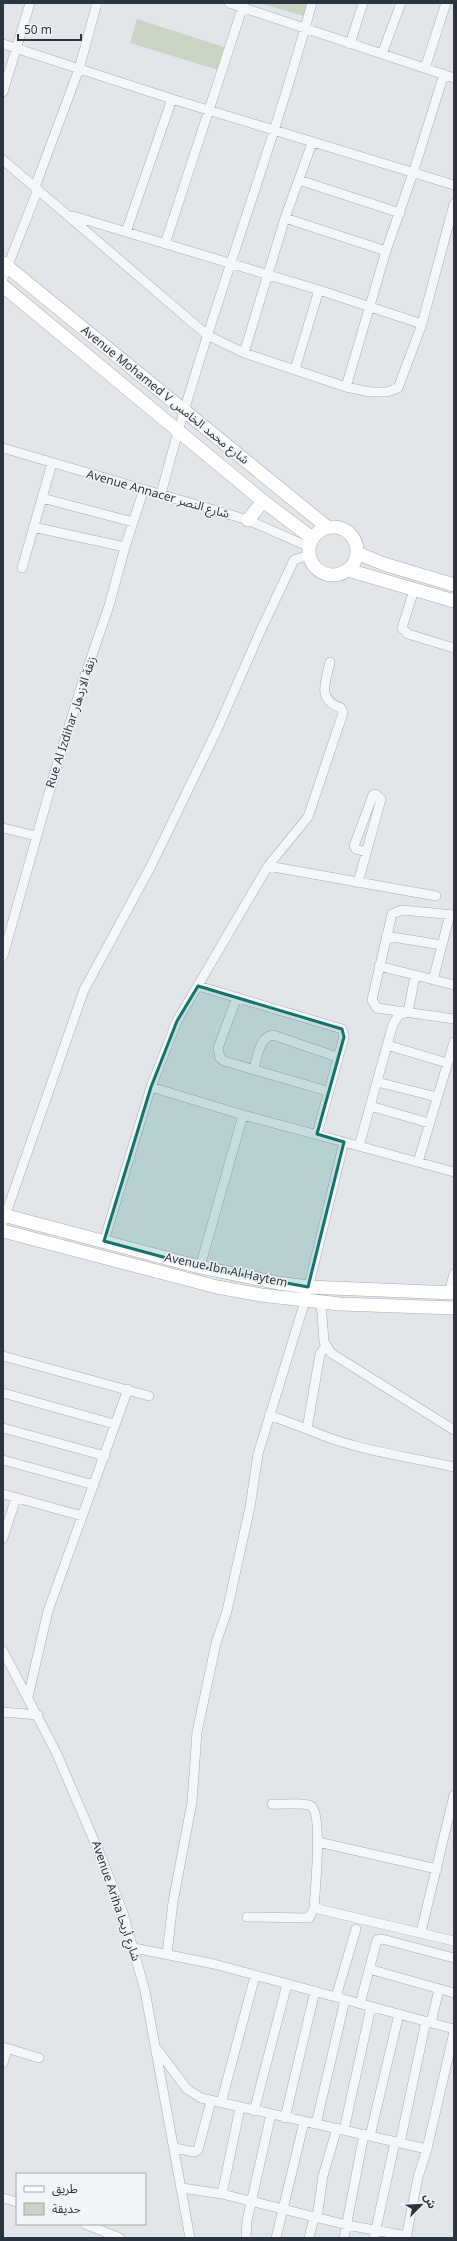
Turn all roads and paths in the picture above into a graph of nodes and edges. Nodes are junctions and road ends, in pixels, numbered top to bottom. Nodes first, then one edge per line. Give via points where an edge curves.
1 (30, 3) edge
2 (97, 3) edge
3 (229, 3) edge
4 (312, 3) edge
5 (363, 3) edge
6 (401, 3) edge
7 (446, 3) edge
8 (243, 5) edge
9 (305, 29) junction
10 (3, 44) edge
11 (350, 44) junction
12 (17, 48) junction
13 (382, 54) junction
14 (426, 68) junction
15 (79, 69) junction
16 (444, 74) junction
17 (454, 78) edge
18 (3, 92) edge
19 (172, 99) junction
20 (208, 110) junction
21 (274, 130) junction
22 (312, 143) junction
23 (3, 160) edge
24 (413, 173) junction
25 (298, 180) junction
26 (454, 185) edge
27 (36, 188) junction
28 (454, 204) edge
29 (400, 213) junction
30 (69, 215) junction
31 (285, 218) junction
32 (126, 232) junction
33 (165, 244) junction
34 (386, 251) junction
35 (231, 264) junction
36 (5, 269) edge
37 (267, 276) junction
38 (3, 286) edge
39 (319, 290) junction
40 (371, 307) junction
41 (422, 324) junction
42 (207, 335) junction
43 (244, 353) junction
44 (295, 369) junction
45 (346, 387) junction
46 (183, 411) junction
47 (177, 430) junction
48 (3, 448) edge
49 (52, 463) junction
50 (144, 489) junction
51 (161, 494) junction
52 (42, 498) junction
53 (263, 501) junction
54 (248, 520) junction
55 (132, 522) junction
56 (327, 527) junction
57 (33, 528) junction
58 (125, 547) junction
59 (310, 547) junction
60 (357, 553) junction
61 (22, 568) dead end
62 (348, 570) junction
63 (454, 585) edge
64 (414, 590) junction
65 (454, 602) edge
66 (454, 648) edge
67 (330, 662) dead end
68 (3, 828) edge
69 (36, 836) junction
70 (366, 852) junction
71 (268, 866) junction
72 (358, 883) junction
73 (436, 896) dead end
74 (452, 914) edge
75 (6, 935) edge
76 (386, 936) junction
77 (442, 945) junction
78 (3, 956) edge
79 (379, 966) junction
80 (415, 976) junction
81 (433, 980) junction
82 (454, 985) edge
83 (198, 986) junction
84 (237, 997) junction
85 (408, 1012) junction
86 (454, 1019) edge
87 (387, 1045) junction
88 (453, 1048) edge
89 (337, 1057) junction
90 (448, 1063) junction
91 (254, 1069) junction
92 (377, 1082) junction
93 (151, 1086) junction
94 (327, 1091) junction
95 (437, 1097) junction
96 (370, 1106) junction
97 (243, 1115) junction
98 (430, 1123) junction
99 (317, 1134) junction
100 (344, 1142) junction
101 (359, 1146) junction
102 (418, 1162) junction
103 (454, 1172) edge
104 (4, 1217) edge
105 (3, 1231) edge
106 (104, 1241) junction
107 (200, 1267) junction
108 (454, 1274) edge
109 (308, 1286) junction
110 (451, 1293) edge
111 (305, 1301) junction
112 (321, 1302) junction
113 (454, 1308) edge
114 (326, 1346) junction
115 (3, 1356) edge
116 (128, 1389) junction
117 (3, 1393) edge
118 (149, 1396) dead end
119 (269, 1415) junction
120 (114, 1424) junction
121 (3, 1428) edge
122 (307, 1429) junction
123 (454, 1430) edge
124 (105, 1456) junction
125 (3, 1460) edge
126 (454, 1467) edge
127 (94, 1485) junction
128 (3, 1494) edge
129 (16, 1498) junction
130 (82, 1516) junction
131 (3, 1538) edge
132 (3, 1651) edge
133 (28, 1696) junction
134 (3, 1712) edge
135 (38, 1715) junction
136 (454, 1795) edge
137 (272, 1804) dead end
138 (452, 1806) edge
139 (318, 1842) junction
140 (437, 1869) junction
141 (314, 1908) junction
142 (247, 1917) dead end
143 (356, 1929) dead end
144 (421, 1932) junction
145 (454, 1940) edge
146 (134, 1948) junction
147 (166, 1954) junction
148 (454, 1958) edge
149 (369, 1969) junction
150 (255, 1976) junction
151 (287, 1984) junction
152 (439, 1989) junction
153 (315, 1991) junction
154 (454, 1993) edge
155 (340, 1998) junction
156 (360, 2004) junction
157 (372, 2007) junction
158 (399, 2014) junction
159 (428, 2022) junction
160 (454, 2031) edge
161 (5, 2048) edge
162 (156, 2048) junction
163 (39, 2058) dead end
164 (3, 2063) edge
165 (211, 2100) junction
166 (221, 2103) junction
167 (240, 2108) junction
168 (254, 2111) junction
169 (271, 2114) junction
170 (286, 2118) junction
171 (304, 2122) junction
172 (316, 2124) junction
173 (340, 2129) junction
174 (367, 2135) junction
175 (397, 2143) junction
176 (175, 2148) junction
177 (427, 2149) junction
178 (182, 2188) junction
179 (222, 2194) junction
180 (3, 2198) edge
181 (16, 2202) edge
182 (252, 2202) junction
183 (282, 2209) junction
184 (315, 2217) junction
185 (88, 2225) edge
186 (347, 2225) junction
187 (374, 2234) edge
188 (407, 2237) edge
189 (120, 2238) edge
190 (190, 2238) edge
191 (246, 2238) edge
192 (276, 2238) edge
193 (309, 2238) edge
194 (344, 2238) edge

1 - 12 street
2 - 15 street
3 - 8 street
4 - 9 street
5 - 11 street
6 - 13 street
7 - 14 street
8 - 9 street
8 - 20 street
9 - 11 street
9 - 21 street
10 - 12 street
11 - 13 street
12 - 15 street
12 - 18 street
13 - 14 street
14 - 16 street
15 - 19 street
15 - 27 street
16 - 17 street
16 - 24 street
19 - 20 street
19 - 32 street
20 - 21 street
20 - 33 street
21 - 22 street
21 - 35 street
22 - 24 street
22 - 25 street
23 - 27 street
24 - 26 street
24 - 29 street
25 - 29 street
25 - 31 street
27 - 30 street
27 - 36 street
28 - 41 street
29 - 34 street
30 - 32 street
30 - 42 street
31 - 34 street
31 - 37 street
32 - 33 street
33 - 35 street
34 - 40 street
35 - 37 street
35 - 42 street
36 - 46 street, Avenue Mohamed V شارع محمد الخامس
37 - 39 street
37 - 43 street
38 - 47 street, Avenue Mohamed V شارع محمد الخامس
39 - 40 street
39 - 44 street
40 - 41 street
40 - 45 street
41 - 45 street via 398,388 387,392 370,392
42 - 43 street
42 - 46 street
43 - 44 street
44 - 45 street
46 - 47 street
46 - 56 street, Avenue Mohamed V شارع محمد الخامس
47 - 51 street
47 - 53 street, Avenue Mohamed V شارع محمد الخامس
48 - 49 street, Avenue Annacer شارع النصر
49 - 50 street, Avenue Annacer شارع النصر
49 - 52 street
50 - 51 street, Avenue Annacer شارع النصر
50 - 55 street, Rue Al Izdihar زنقة الازدهار
51 - 54 street, Avenue Annacer شارع النصر
52 - 55 street
52 - 57 street
53 - 54 street
53 - 59 street, Avenue Mohamed V شارع محمد الخامس
54 - 59 street, Avenue Annacer شارع النصر
55 - 58 street, Rue Al Izdihar زنقة الازدهار
56 - 59 street via 318,531
56 - 60 street via 345,530 352,536
57 - 58 street
57 - 61 street
58 - 69 street, Rue Al Izdihar زنقة الازدهار via 109,606 82,684
59 - 62 street via 314,565 321,572 330,575
59 - 104 street via 294,560 151,866 84,990
60 - 62 street via 354,563
60 - 63 street
62 - 64 street
64 - 65 street
64 - 66 street via 402,628 408,634
67 - 71 street via 324,694 327,700 341,708 341,722 308,817
68 - 69 street
69 - 75 street, Rue Al Izdihar زنقة الازدهار
70 - 70 street via 381,799 375,794 372,795 354,846
70 - 72 street
71 - 72 street
71 - 83 street
72 - 73 street
74 - 76 street via 396,911 392,914
74 - 77 street
75 - 78 street, Rue Al Izdihar زنقة الازدهار
76 - 77 street
76 - 79 street
77 - 81 street
79 - 80 street
79 - 85 street via 372,1000 374,1005 376,1008
80 - 81 street
80 - 85 street
81 - 82 street
83 - 84 street
83 - 93 street via 177,1021
84 - 89 street via 338,1026 344,1033
84 - 91 street via 218,1054 224,1061
85 - 86 street
85 - 87 street via 396,1018
87 - 90 street
87 - 92 street
88 - 90 street
89 - 91 street via 273,1035 262,1042
89 - 94 street
90 - 95 street
91 - 94 street
92 - 95 street
92 - 96 street
93 - 97 street
93 - 106 street
94 - 99 street
95 - 98 street
96 - 98 street
96 - 101 street
97 - 99 street
97 - 107 street
98 - 102 street
99 - 100 street
100 - 101 street
100 - 109 street
101 - 102 street
102 - 103 street
104 - 106 street, Avenue Ibn Al Haytem
105 - 111 street, Avenue Ibn Al Haytem via 217,1287
106 - 107 street, Avenue Ibn Al Haytem
107 - 109 street, Avenue Ibn Al Haytem via 272,1282
108 - 110 street
109 - 110 street, Avenue Ibn Al Haytem
109 - 111 street
111 - 112 street, Avenue Ibn Al Haytem
111 - 119 street
112 - 113 street, Avenue Ibn Al Haytem
112 - 114 street
114 - 122 street via 320,1354
114 - 123 street via 334,1356
115 - 116 street
116 - 118 street
116 - 120 street
117 - 120 street
119 - 122 street
119 - 147 street via 258,1454 250,1507 227,1611 216,1643 197,1732 192,1802
120 - 124 street
121 - 124 street
122 - 126 street via 321,1436 368,1450
124 - 127 street
125 - 127 street
127 - 130 street
128 - 129 street
129 - 130 street
129 - 131 street
130 - 133 street via 48,1612
132 - 133 street, Avenue Ariha شارع أريحا
133 - 135 street, Avenue Ariha شارع أريحا
134 - 135 street
135 - 146 street, Avenue Ariha شارع أريحا via 102,1859
136 - 138 street
137 - 139 street via 309,1805 315,1809 318,1817
138 - 140 street
139 - 140 street
139 - 141 street
140 - 144 street
141 - 142 street via 309,1918
141 - 144 street
143 - 155 street
144 - 145 street
146 - 147 street
146 - 162 street, Avenue Ariha شارع أريحا
147 - 150 street
148 - 149 street via 380,1939 375,1942
149 - 152 street
149 - 156 street
150 - 151 street
150 - 166 street
151 - 153 street
151 - 168 street
152 - 154 street
152 - 159 street
153 - 155 street
153 - 170 street
155 - 156 street
155 - 172 street
156 - 157 street
157 - 158 street
157 - 173 street
158 - 159 street
158 - 174 street
159 - 160 street
159 - 175 street
160 - 177 street
161 - 163 street
161 - 164 street
162 - 165 street via 187,2089 193,2094
162 - 176 street, Avenue Ariha شارع أريحا
165 - 166 street
165 - 176 street via 198,2150 194,2152
166 - 167 street
167 - 168 street
167 - 179 street
168 - 169 street
169 - 170 street
169 - 182 street
170 - 171 street
171 - 172 street
171 - 183 street
172 - 173 street
173 - 174 street
173 - 184 street via 323,2176
174 - 175 street
174 - 186 street
175 - 177 street
175 - 187 street
176 - 178 street, Avenue Ariha شارع أريحا
177 - 188 street via 418,2177
178 - 179 street
178 - 190 street, Avenue Ariha شارع أريحا
179 - 182 street
180 - 181 street
182 - 183 street
182 - 191 street
183 - 184 street
183 - 192 street
184 - 186 street
184 - 193 street
185 - 189 street
186 - 187 street
186 - 194 street
187 - 188 street

